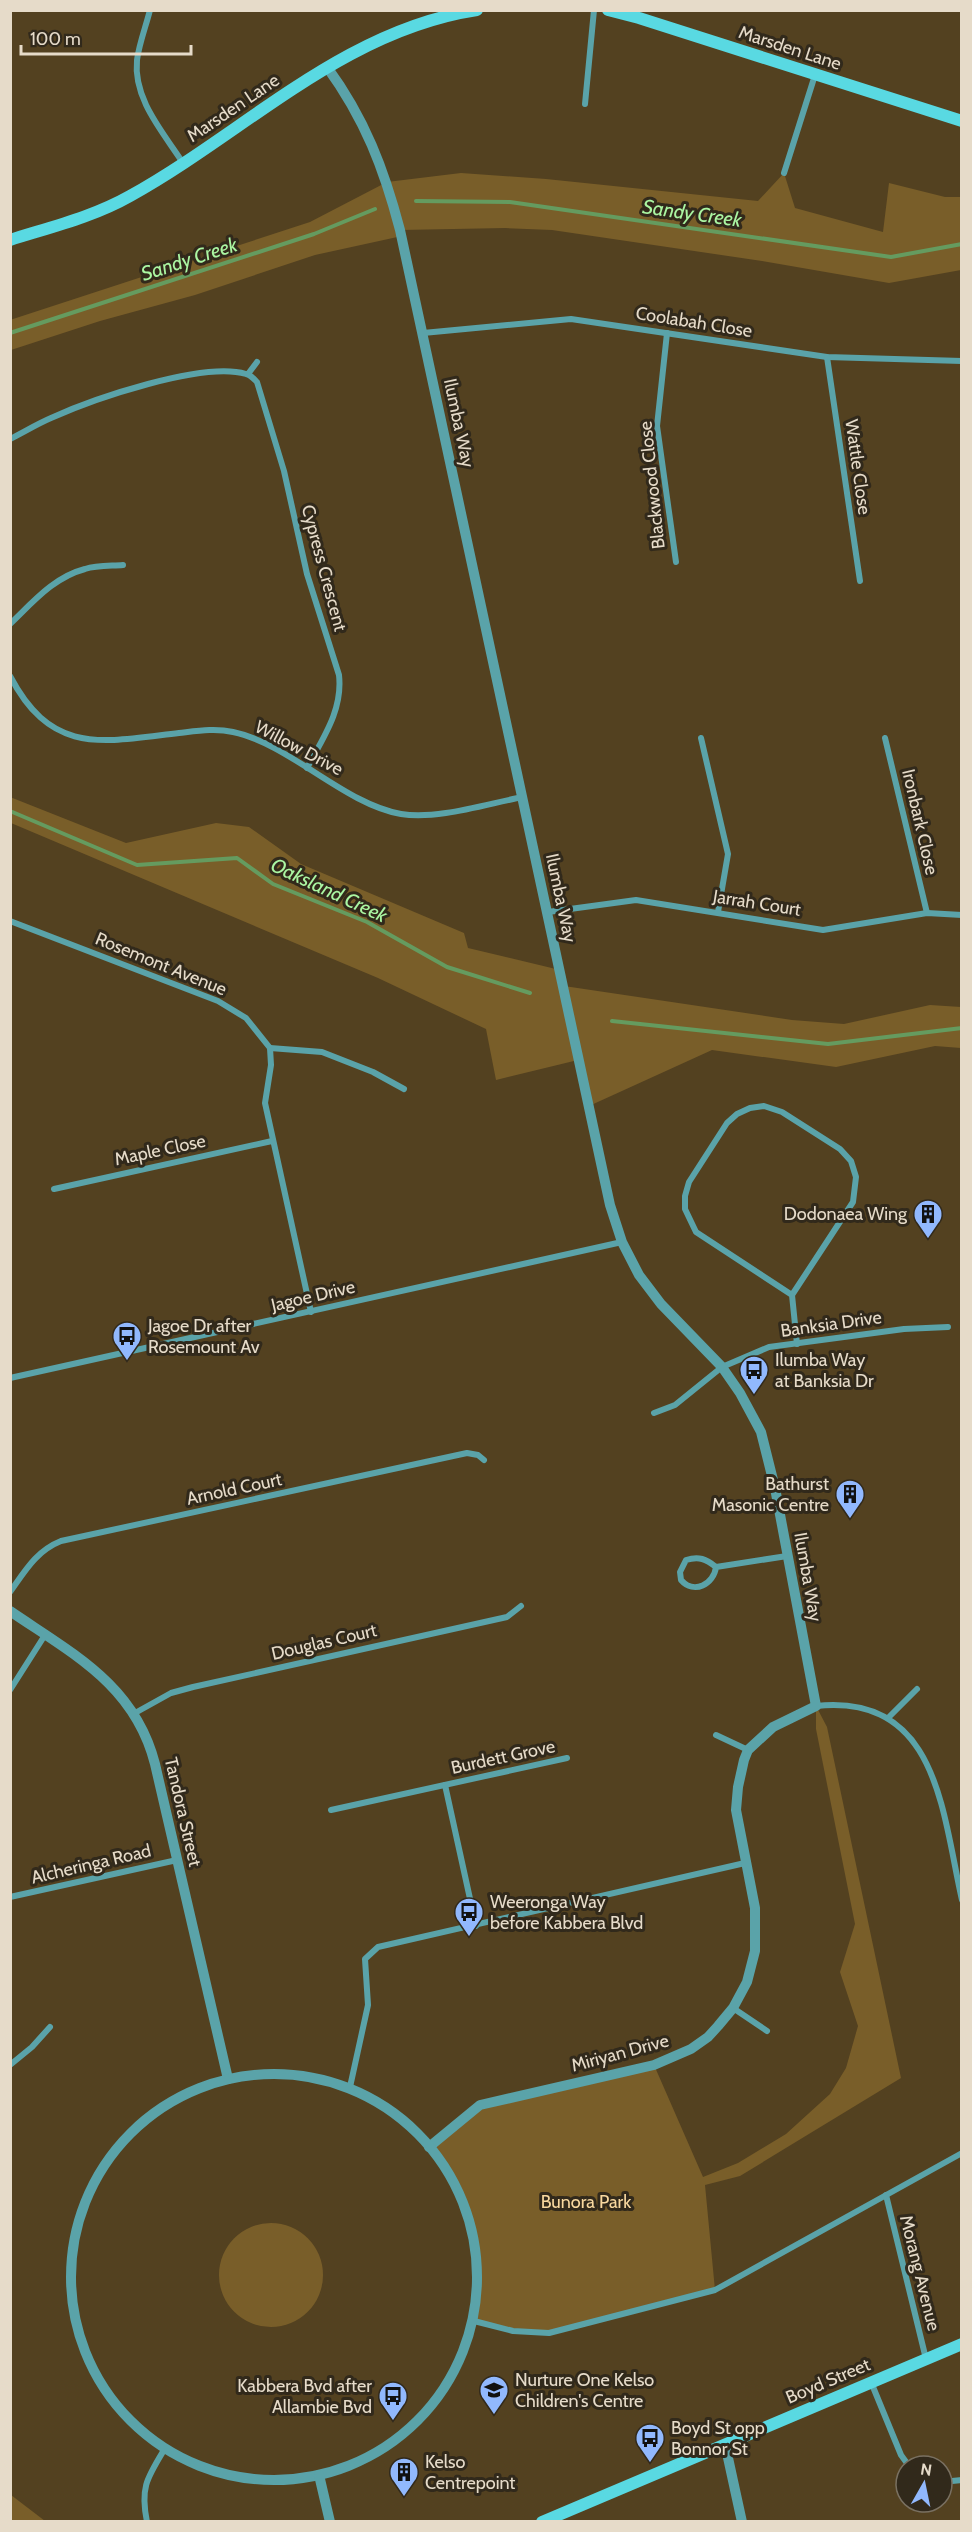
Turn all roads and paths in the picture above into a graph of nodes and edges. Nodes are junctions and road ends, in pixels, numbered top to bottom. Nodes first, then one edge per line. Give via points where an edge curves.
1 (150, 10) edge
2 (477, 10) edge
3 (594, 10) edge
4 (608, 10) edge
5 (327, 67) junction
6 (815, 75) junction
7 (585, 104) dead end
8 (962, 121) edge
9 (183, 163) junction
10 (784, 173) dead end
11 (10, 240) edge
12 (423, 333) junction
13 (667, 333) junction
14 (827, 357) junction
15 (962, 361) edge
16 (257, 362) dead end
17 (249, 374) junction
18 (10, 439) edge
19 (675, 562) dead end
20 (123, 565) dead end
21 (860, 581) dead end
22 (10, 624) edge
23 (10, 676) edge
24 (701, 738) dead end
25 (885, 738) dead end
26 (307, 768) junction
27 (522, 797) junction
28 (548, 912) junction
29 (718, 912) junction
30 (927, 913) junction
31 (962, 915) edge
32 (10, 921) edge
33 (270, 1048) junction
34 (404, 1089) dead end
35 (273, 1141) junction
36 (54, 1189) dead end
37 (622, 1242) junction
38 (792, 1295) junction
39 (311, 1311) junction
40 (948, 1327) dead end
41 (797, 1344) junction
42 (722, 1367) junction
43 (10, 1378) edge
44 (654, 1413) dead end
45 (484, 1460) dead end
46 (787, 1556) junction
47 (716, 1567) junction
48 (10, 1592) edge
49 (521, 1606) dead end
50 (10, 1611) edge
51 (45, 1635) junction
52 (916, 1689) dead end
53 (10, 1690) edge
54 (816, 1706) junction
55 (135, 1713) junction
56 (888, 1718) junction
57 (716, 1735) dead end
58 (748, 1750) junction
59 (567, 1758) dead end
60 (445, 1785) junction
61 (331, 1810) dead end
62 (178, 1860) junction
63 (745, 1863) junction
64 (10, 1897) edge
65 (962, 1900) edge
66 (476, 1926) junction
67 (733, 2008) junction
68 (50, 2027) dead end
69 (767, 2031) dead end
70 (10, 2066) edge
71 (228, 2079) junction
72 (350, 2087) junction
73 (429, 2147) junction
74 (962, 2153) edge
75 (886, 2195) junction
76 (474, 2321) junction
77 (962, 2344) edge
78 (926, 2359) junction
79 (871, 2382) junction
80 (725, 2444) junction
81 (164, 2450) junction
82 (901, 2454) edge
83 (319, 2475) junction
84 (147, 2522) edge
85 (330, 2522) edge
86 (542, 2522) edge
87 (742, 2522) edge

1 - 9 street via 137,59 138,83 146,106
2 - 5 main road, Marsden Lane via 418,24
3 - 7 street
4 - 6 main road, Marsden Lane
5 - 9 main road, Marsden Lane
5 - 12 street, Ilumba Way via 356,110 376,150
6 - 8 main road, Marsden Lane
6 - 10 street
9 - 11 main road, Marsden Lane via 111,206
12 - 13 street, Coolabah Close via 571,319
12 - 27 street, Ilumba Way
13 - 14 street, Coolabah Close
13 - 19 street, Blackwood Close via 657,426
14 - 15 street, Coolabah Close
14 - 21 street, Wattle Close
16 - 17 street
17 - 18 street via 183,376 132,388 51,418
17 - 26 street, Cypress Crescent via 261,390 307,574 339,675 341,691 335,715
20 - 22 street via 85,568 69,575 52,584
23 - 26 street, Willow Drive via 37,716 77,738 120,740 219,730 260,741
24 - 29 street via 728,854
25 - 30 street, Ironbark Close
26 - 27 street, Willow Drive via 375,805 402,814 431,814
27 - 28 street, Ilumba Way
28 - 29 street, Jarrah Court via 636,900
28 - 37 street, Ilumba Way via 610,1205
29 - 30 street, Jarrah Court via 823,930
30 - 31 street, Jarrah Court
32 - 33 street, Rosemont Avenue via 218,1001 246,1018
33 - 34 street via 322,1052
33 - 35 street via 266,1103
35 - 36 street, Maple Close
35 - 39 street
37 - 39 street, Jagoe Drive
37 - 42 street, Ilumba Way via 652,1293
38 - 38 street via 696,1232 685,1209 685,1196 695,1172 727,1123 750,1108 765,1106 782,1112 840,1149 851,1161 856,1177 853,1202
38 - 41 street
39 - 43 street, Jagoe Drive
40 - 41 street, Banksia Drive
41 - 42 street, Banksia Drive via 769,1347
42 - 44 street, Banksia Drive via 675,1405
42 - 46 street, Ilumba Way via 761,1432
45 - 48 street, Arnold Court via 467,1453 61,1541 34,1558
46 - 47 street
46 - 54 street, Ilumba Way
47 - 47 street via 701,1587 692,1588 681,1580 686,1560 702,1558
49 - 55 street, Douglas Court via 507,1617 171,1693
50 - 51 street, Tandora Street
51 - 53 street
51 - 55 street, Tandora Street via 99,1672
52 - 56 street
54 - 56 street via 847,1704
54 - 58 street via 780,1723
55 - 62 street, Tandora Street via 150,1745
56 - 65 street via 909,1736 934,1776
57 - 58 street
58 - 63 street, Miriyan Drive via 736,1810
59 - 60 street, Burdett Grove
60 - 61 street, Burdett Grove
60 - 66 street, Burdett Grove
62 - 64 street, Alcheringa Road
62 - 71 street, Tandora Street
63 - 66 street
63 - 67 street, Miriyan Drive via 755,1908 755,1951 747,1982
66 - 72 street via 378,1947 367,1955 367,2014
67 - 69 street
67 - 73 street, Miriyan Drive via 708,2037 671,2059 480,2104
68 - 70 street
71 - 72 street via 280,2074
71 - 81 street via 187,2093 151,2115 122,2142 91,2189 74,2243 71,2292 76,2322 96,2377 126,2418
72 - 73 street via 391,2110
73 - 76 street via 452,2177 473,2232 478,2259
74 - 75 street
75 - 76 street via 715,2290 549,2333 520,2332
75 - 78 street, Morang Avenue
76 - 83 street via 455,2372 419,2420 376,2453
77 - 78 main road, Boyd Street
78 - 79 main road, Boyd Street
79 - 80 main road, Boyd Street
79 - 82 street
80 - 86 main road, Boyd Street
80 - 87 street
81 - 83 street via 236,2477 280,2480
81 - 84 street via 146,2481 143,2499
83 - 85 street

